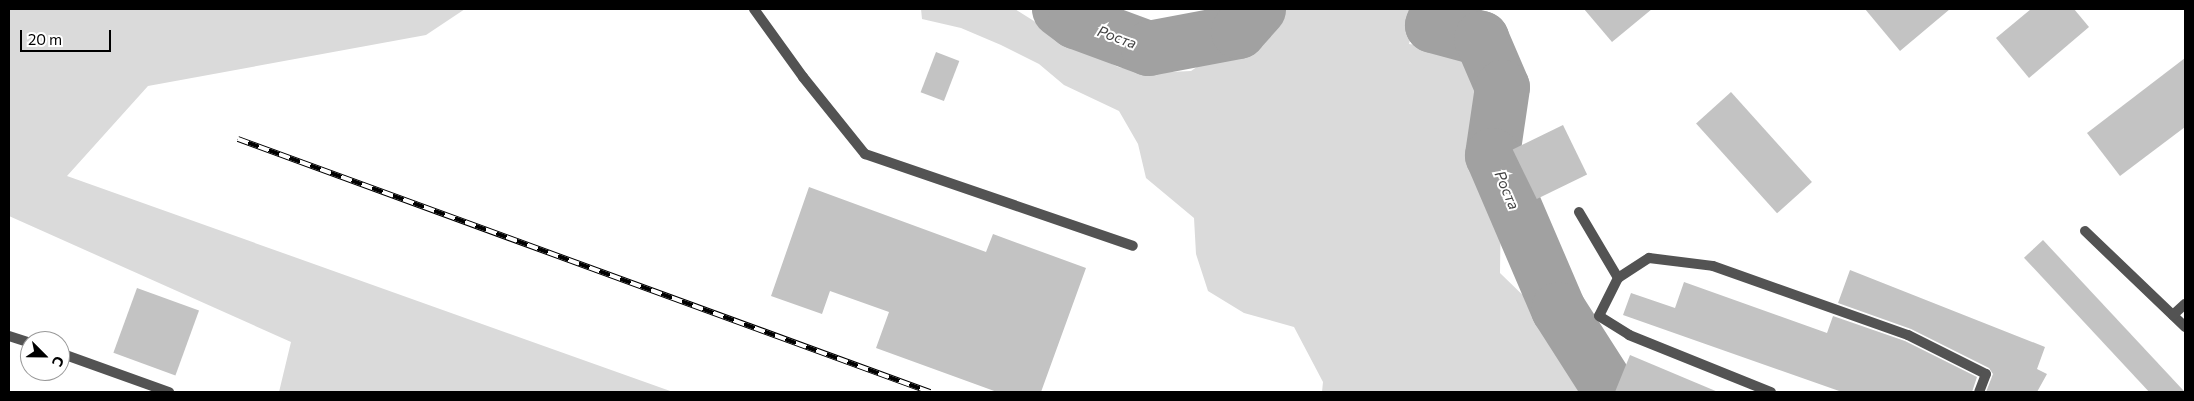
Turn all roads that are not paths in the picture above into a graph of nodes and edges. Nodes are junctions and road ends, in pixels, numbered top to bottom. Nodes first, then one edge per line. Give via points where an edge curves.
1 (754, 9) edge
2 (1580, 212) dead end
3 (2085, 231) dead end
4 (1132, 246) dead end
5 (1618, 278) junction
6 (2185, 304) edge
7 (2173, 315) junction
8 (2185, 327) edge
9 (70, 357) edge
10 (169, 392) edge
11 (1771, 392) edge
12 (1979, 392) edge

1 - 4 lane via 865,154
2 - 5 lane
3 - 7 lane
5 - 11 lane via 1599,316 1629,336
5 - 12 lane via 1649,258 1713,266 1908,336 1986,374
6 - 7 lane
7 - 8 lane
9 - 10 lane

